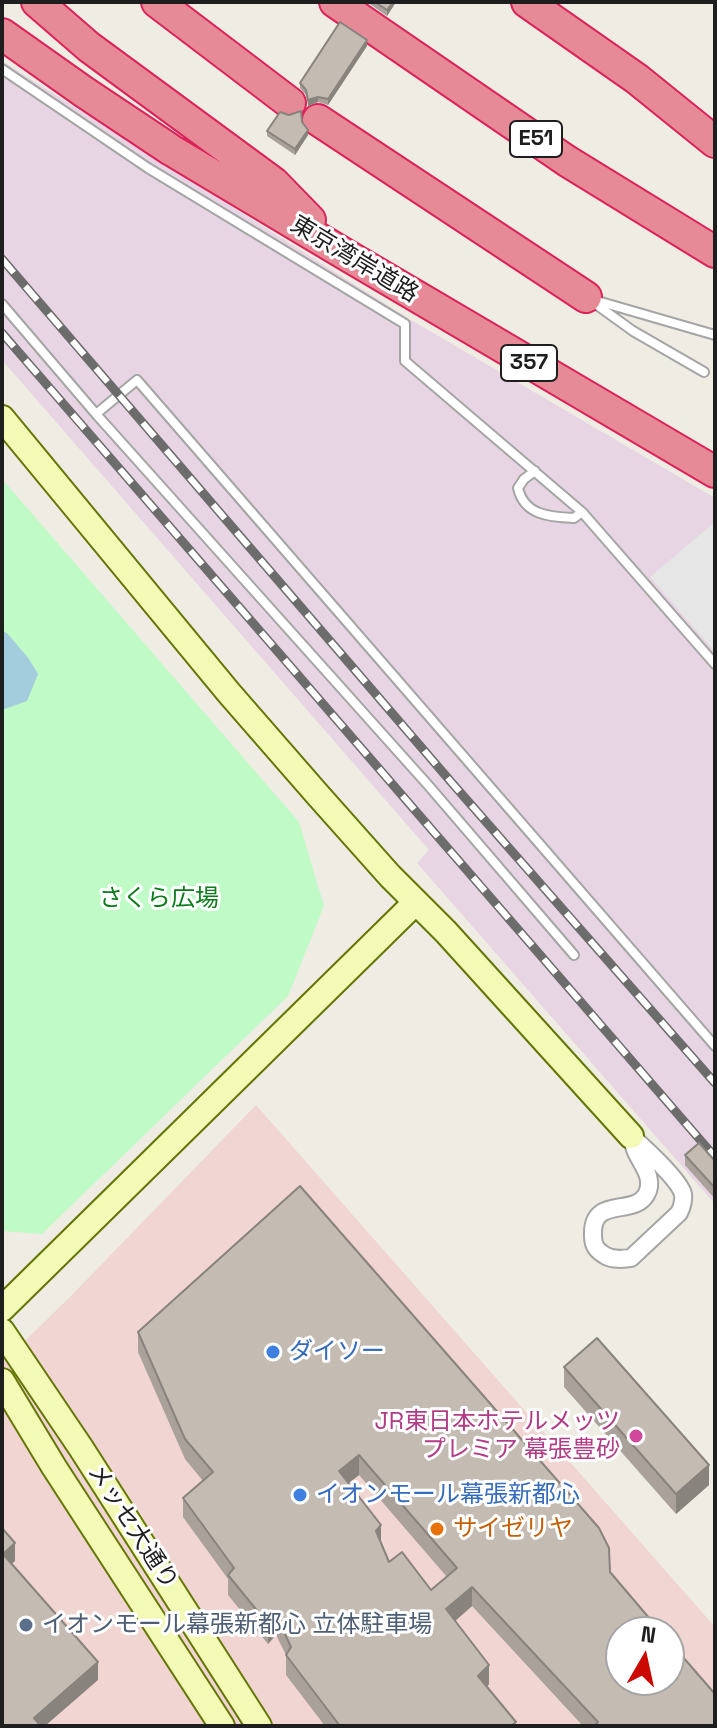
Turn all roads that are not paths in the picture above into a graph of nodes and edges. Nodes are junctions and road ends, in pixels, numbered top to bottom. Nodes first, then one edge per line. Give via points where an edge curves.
1 (37, 2) edge
2 (157, 2) edge
3 (335, 2) edge
4 (527, 2) edge
5 (2, 34) edge
6 (2, 69) edge
7 (637, 79) junction
8 (290, 103) dead end
9 (318, 120) dead end
10 (715, 123) edge
11 (715, 142) edge
12 (715, 252) edge
13 (343, 253) junction
14 (586, 297) junction
15 (2, 304) edge
16 (715, 335) edge
17 (704, 372) dead end
18 (96, 414) junction
19 (2, 418) edge
20 (535, 471) junction
21 (715, 472) edge
22 (582, 512) junction
23 (715, 664) edge
24 (416, 902) junction
25 (574, 955) dead end
26 (715, 1046) edge
27 (631, 1136) junction
28 (2, 1309) edge
29 (2, 1331) edge
30 (2, 1381) edge
31 (222, 1726) edge
32 (259, 1726) edge

1 - 13 highway via 89,47 274,183
2 - 8 highway
3 - 12 highway, E51 via 567,161
4 - 7 highway
5 - 13 highway, 東京湾岸道路 / 357 via 171,150
6 - 20 lane via 148,168 405,324 405,361
7 - 10 highway
7 - 11 highway
9 - 14 highway
13 - 21 highway, 東京湾岸道路 / 357
14 - 16 lane
14 - 17 lane
15 - 18 lane
18 - 25 lane
18 - 26 lane via 137,380
19 - 24 street via 229,693
20 - 22 lane
20 - 22 lane via 518,488 531,510 574,518
22 - 23 lane
24 - 27 street
24 - 28 street
27 - 27 street via 680,1187 683,1205 631,1258 612,1258 595,1248 595,1221 608,1209 637,1204 649,1187
29 - 32 street, メッセ大通り
30 - 31 street, メッセ大通り

